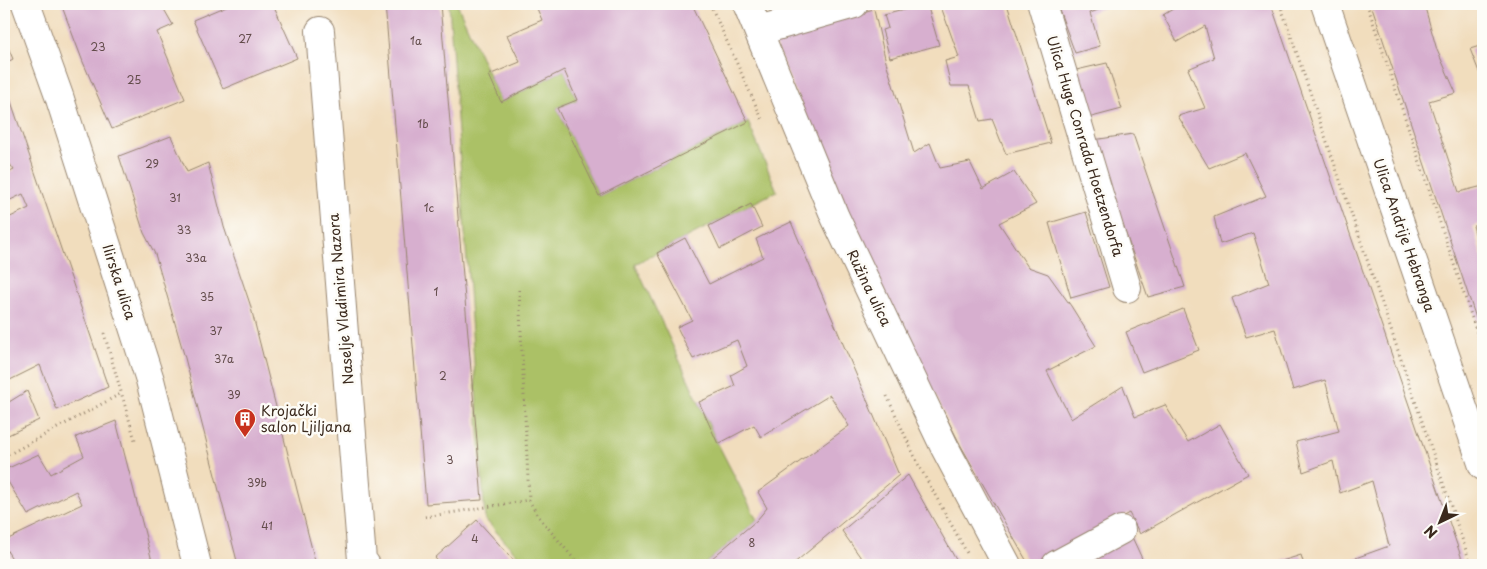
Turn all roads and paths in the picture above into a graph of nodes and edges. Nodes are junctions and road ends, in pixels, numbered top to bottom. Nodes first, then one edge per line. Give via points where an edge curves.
1 (26, 4) edge
2 (746, 4) edge
3 (854, 4) edge
4 (1042, 4) edge
5 (1280, 4) edge
6 (1325, 4) edge
7 (1367, 4) edge
8 (320, 31) dead end
9 (759, 31) junction
10 (1128, 288) dead end
11 (519, 290) dead end
12 (102, 328) dead end
13 (1483, 351) edge
14 (150, 380) junction
15 (122, 393) junction
16 (135, 441) dead end
17 (4, 457) edge
18 (1483, 466) edge
19 (529, 500) junction
20 (425, 517) dead end
21 (1121, 530) dead end
22 (197, 565) edge
23 (366, 565) edge
24 (579, 565) edge
25 (1007, 565) edge
26 (1056, 565) edge
27 (1471, 565) edge

1 - 14 street, Ilirska ulica
2 - 9 street, Ružina ulica
3 - 9 street
4 - 10 street, Ulica Huge Conrada Hoetzendorfa
5 - 27 path
6 - 18 street, Ulica Andrije Hebranga
7 - 13 path
8 - 23 street, Naselje Vladimira Nazora via 361,550
9 - 25 street, Ružina ulica via 835,217 945,448
11 - 19 path
12 - 15 path
14 - 15 path
14 - 22 street, Ilirska ulica
15 - 16 path
15 - 17 path
19 - 20 path
19 - 24 path via 538,516
21 - 26 street

